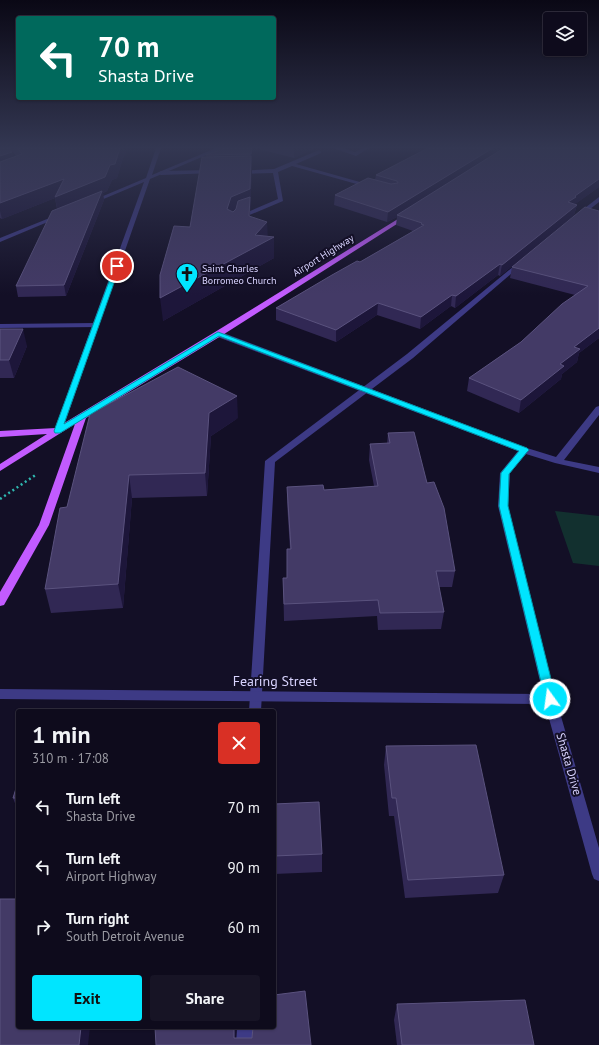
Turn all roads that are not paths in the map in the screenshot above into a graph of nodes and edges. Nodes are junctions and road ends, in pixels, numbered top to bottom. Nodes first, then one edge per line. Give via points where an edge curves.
1 (104, 197) edge
2 (141, 197) edge
3 (280, 197) edge
4 (599, 199) edge
5 (85, 205) edge
6 (415, 210) edge
7 (64, 214) edge
8 (571, 222) edge
9 (234, 224) edge
10 (0, 240) edge
11 (528, 257) edge
12 (96, 325) junction
13 (0, 326) edge
14 (218, 334) junction
15 (366, 389) junction
16 (599, 409) edge
17 (82, 416) junction
18 (58, 431) junction
19 (0, 434) edge
20 (524, 450) junction
21 (558, 461) junction
22 (0, 468) edge
23 (599, 470) edge
24 (0, 602) edge
25 (0, 694) edge
26 (255, 696) junction
27 (550, 699) junction
28 (255, 709) edge
29 (599, 874) edge
30 (245, 1029) edge
31 (244, 1045) edge

1 - 5 street
2 - 12 street
3 - 9 street via 281,200 235,219
4 - 8 street
6 - 14 main road, Airport Highway
7 - 10 street
11 - 15 street via 441,331
12 - 13 street
12 - 18 street
14 - 15 street
14 - 17 main road, Airport Highway
15 - 20 street
15 - 26 street via 270,462
16 - 21 street
17 - 18 main road, Airport Highway
17 - 24 main road via 44,525
18 - 19 main road
18 - 22 main road, Airport Highway
20 - 21 street
20 - 27 street, Shasta Drive via 505,473 503,506
21 - 23 street
25 - 26 street, Fearing Street
26 - 27 street, Fearing Street
26 - 28 street
27 - 29 street, Shasta Drive
30 - 31 street

